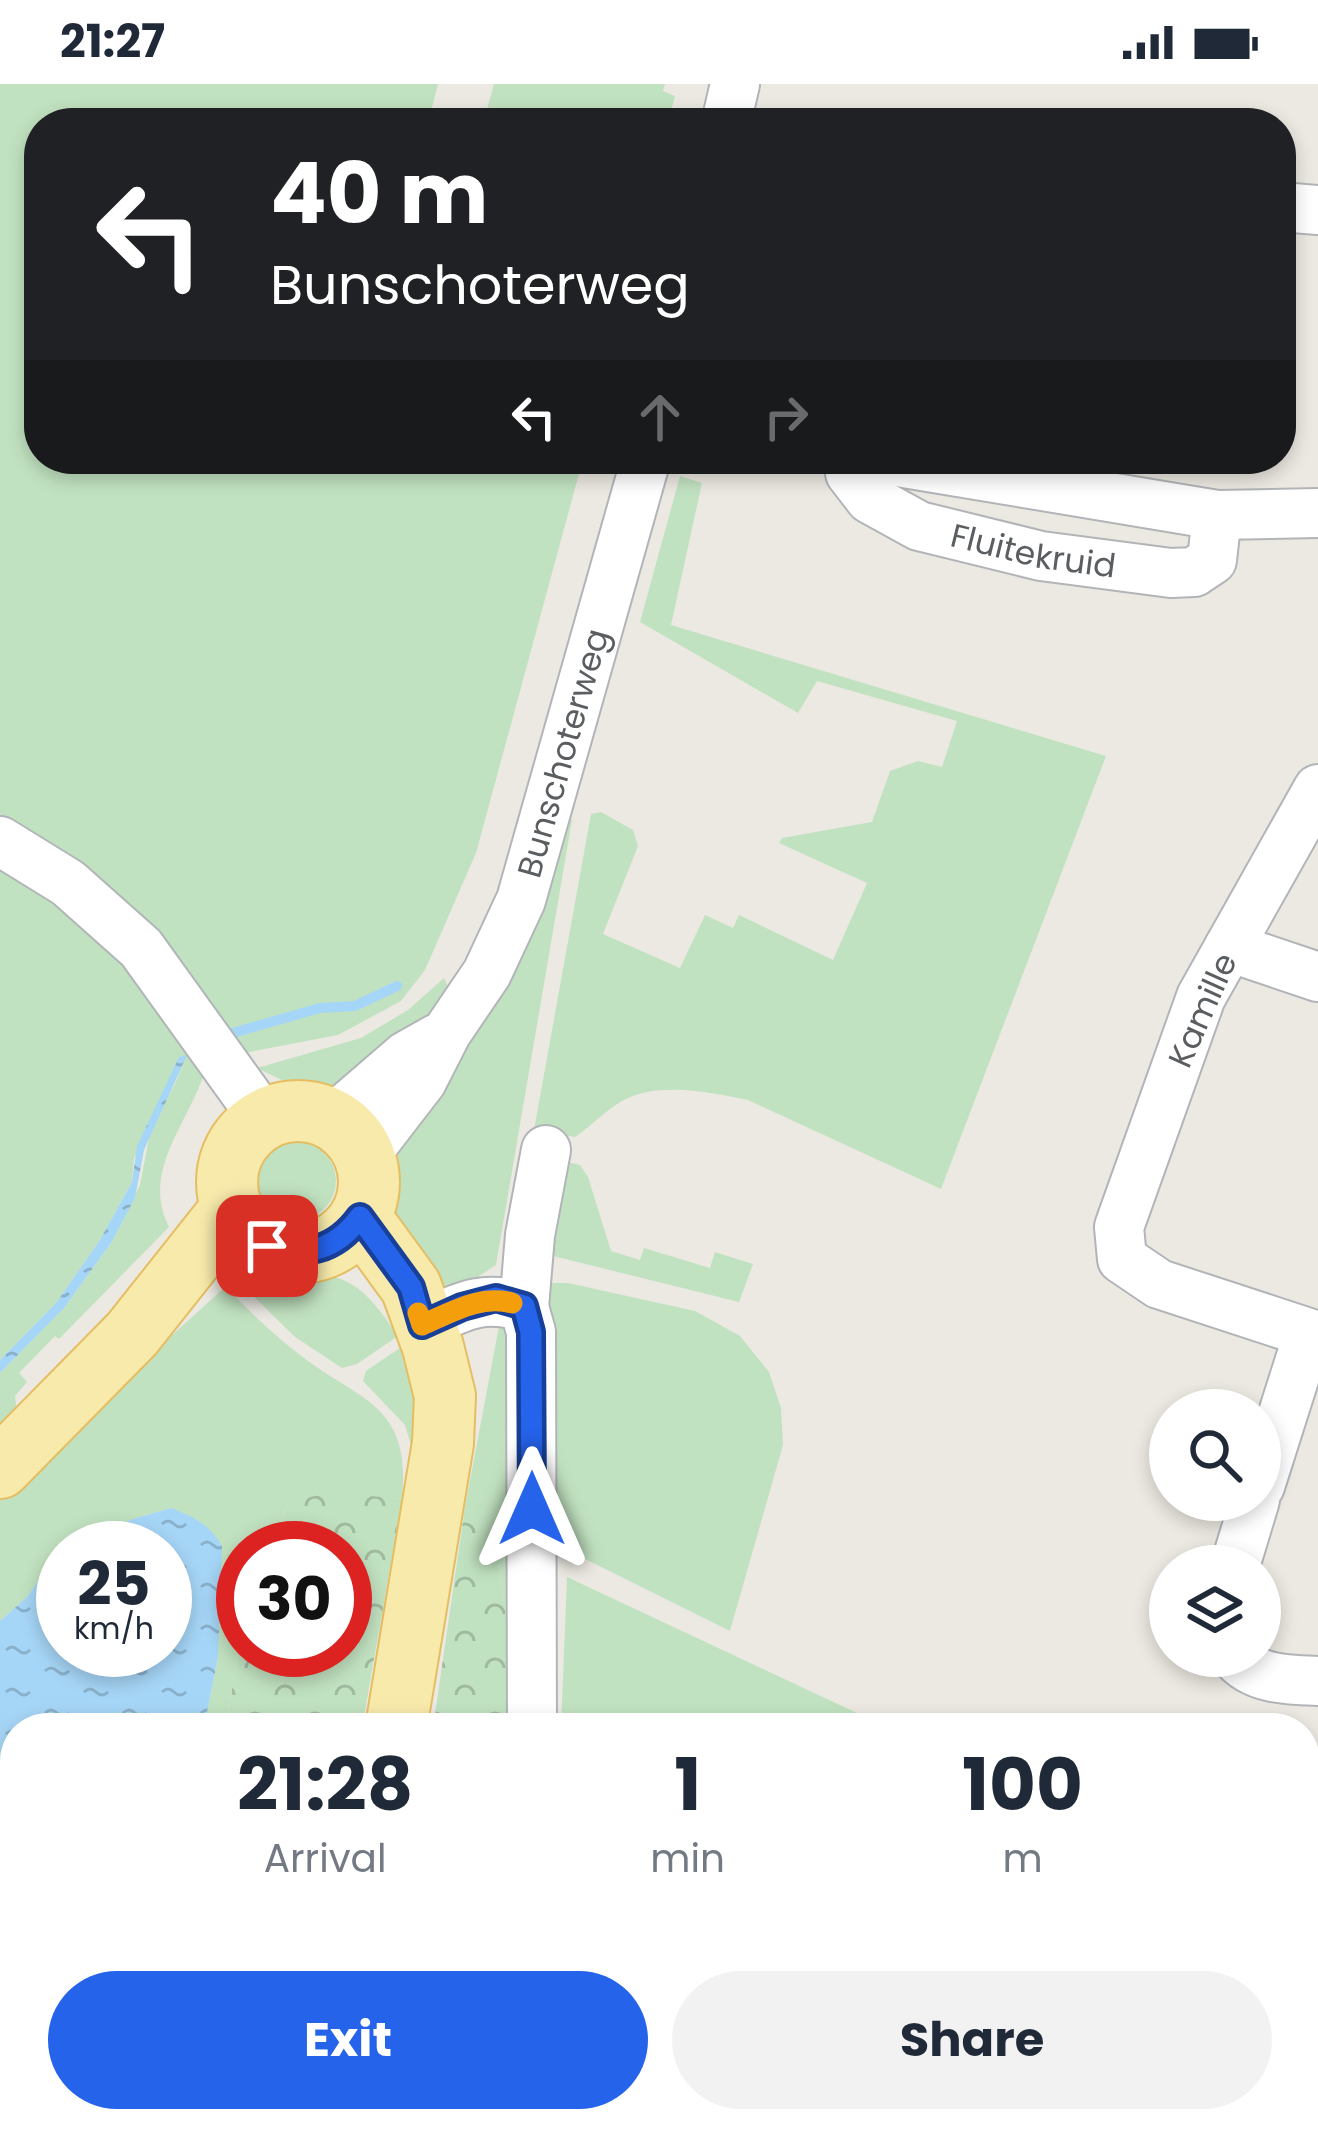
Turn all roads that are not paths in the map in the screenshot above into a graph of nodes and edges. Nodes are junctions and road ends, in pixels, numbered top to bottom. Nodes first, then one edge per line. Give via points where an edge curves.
1 (642, 474) edge
2 (851, 474) edge
3 (970, 474) edge
4 (1318, 513) edge
5 (1217, 515) junction
6 (1318, 790) edge
7 (0, 841) edge
8 (1229, 947) junction
9 (1318, 977) edge
10 (264, 1119) junction
11 (349, 1137) junction
12 (546, 1150) dead end
13 (250, 1227) junction
14 (345, 1231) junction
15 (524, 1306) junction
16 (422, 1325) junction
17 (1313, 1336) edge
18 (1281, 1427) edge
19 (0, 1468) edge
20 (1272, 1677) edge
21 (1318, 1681) edge
22 (398, 1713) edge
23 (532, 1713) edge

1 - 11 street, Bunschoterweg via 521,900 422,1081
2 - 5 street, Fluitekruid via 870,500 919,526 1042,556 1171,573 1212,560
3 - 5 street, Fluitekruid
4 - 5 street, Fluitekruid
6 - 8 street, Kamille
7 - 10 street via 68,883 141,948
8 - 9 street
8 - 17 street, Kamille via 1201,997 1119,1227 1122,1259 1159,1284
10 - 11 main road via 311,1111
10 - 13 main road via 248,1131 229,1168 227,1188
11 - 14 main road via 369,1176 368,1198
12 - 15 street
13 - 14 main road via 288,1252 310,1252
13 - 19 main road
14 - 16 main road via 411,1287
15 - 16 street via 496,1298
15 - 23 street via 531,1332
16 - 22 main road via 442,1372 446,1418
17 - 18 street
20 - 21 street

